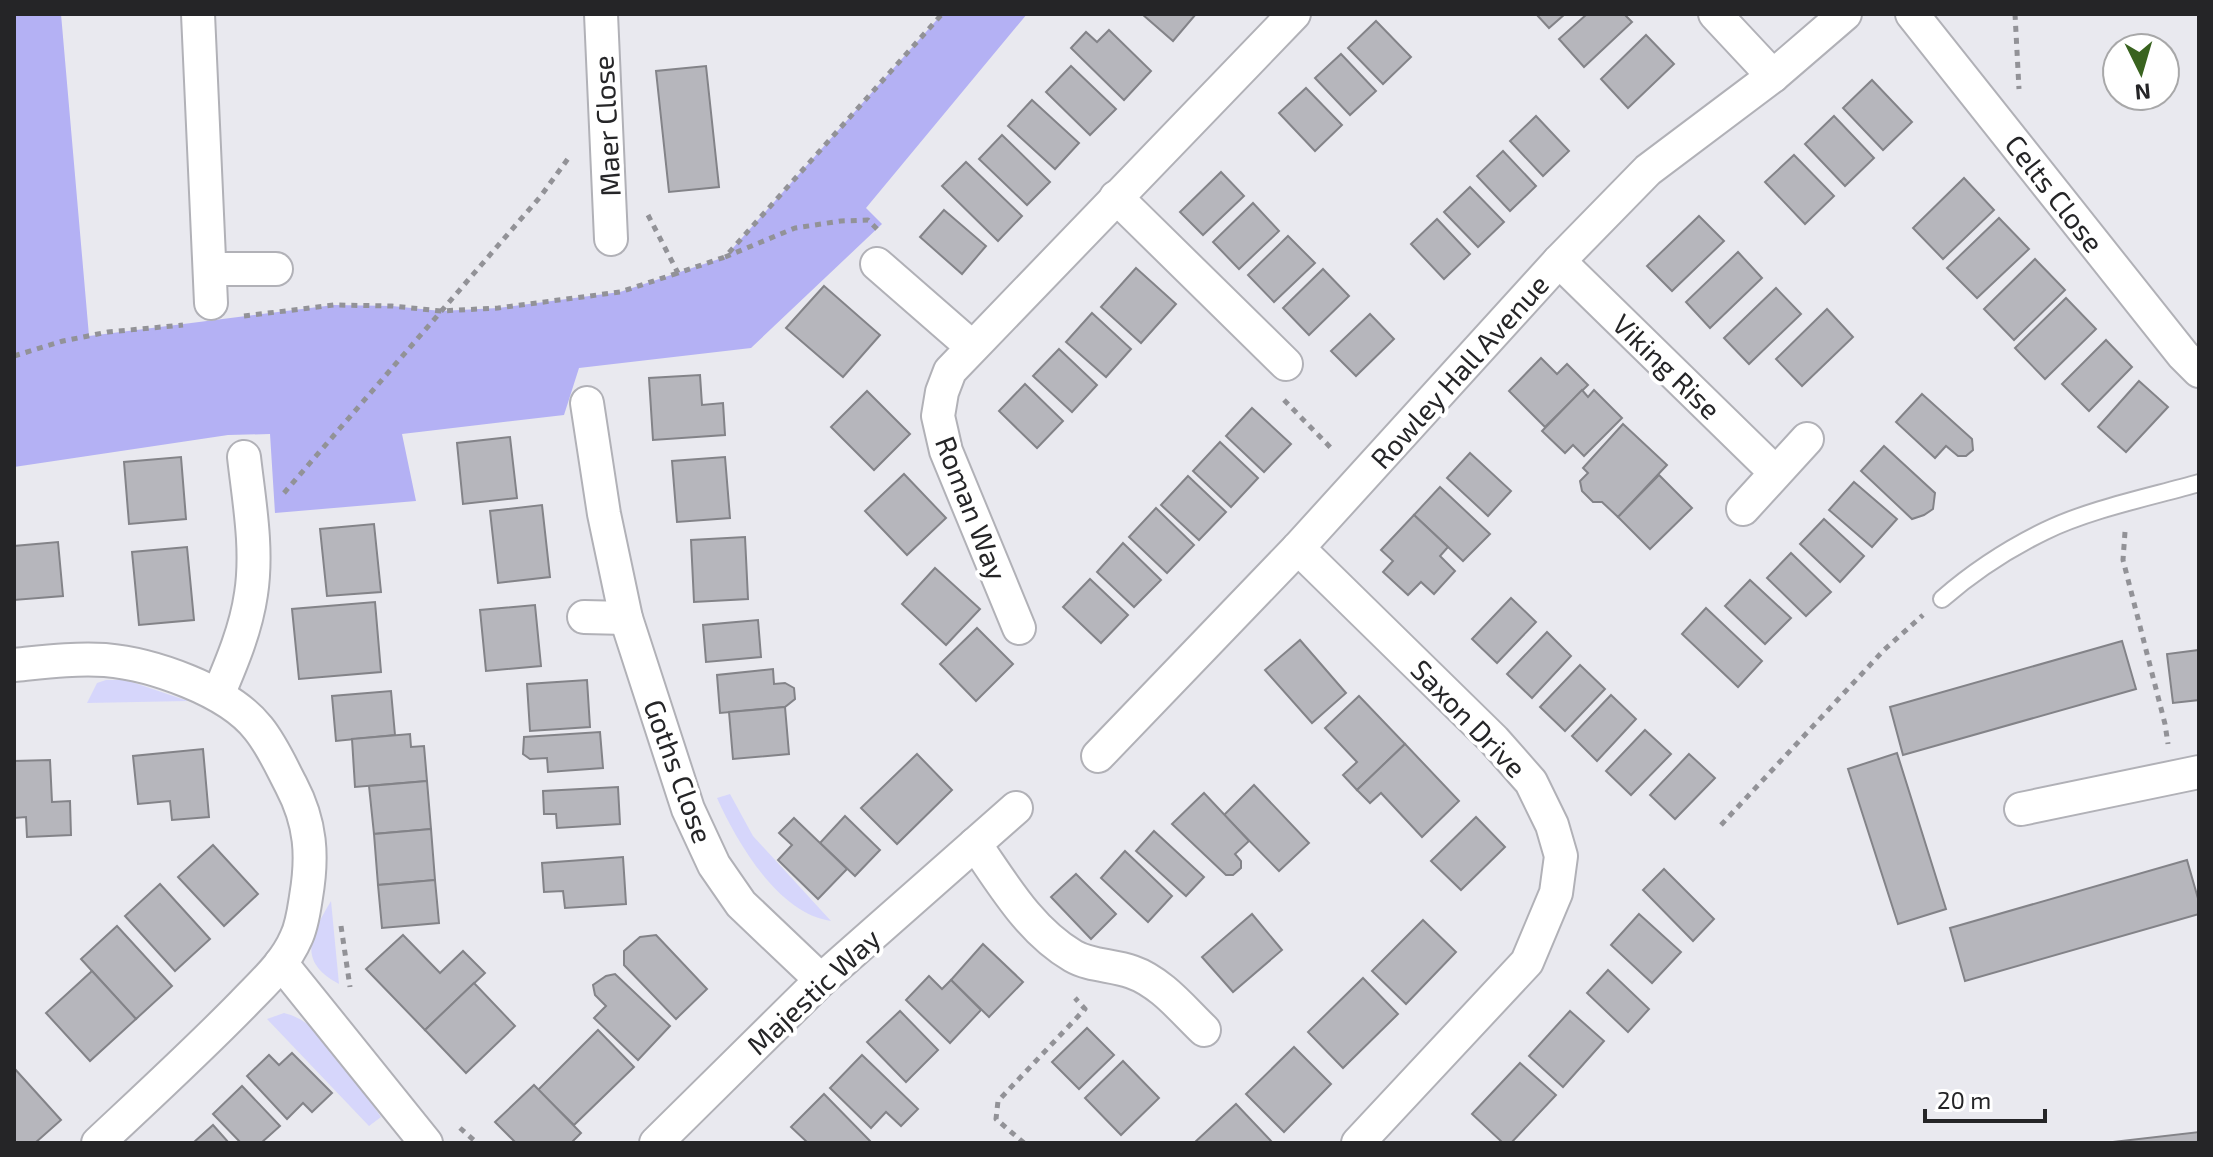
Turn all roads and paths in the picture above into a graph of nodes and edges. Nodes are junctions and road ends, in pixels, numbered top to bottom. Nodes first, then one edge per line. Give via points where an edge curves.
1 (198, 14) edge
2 (601, 14) edge
3 (942, 14) edge
4 (1294, 14) edge
5 (1715, 14) edge
6 (1845, 14) edge
7 (1912, 14) edge
8 (2015, 14) edge
9 (1773, 76) junction
10 (2019, 93) dead end
11 (572, 153) dead end
12 (1116, 197) junction
13 (647, 213) dead end
14 (879, 231) dead end
15 (611, 239) dead end
16 (725, 257) junction
17 (1559, 261) junction
18 (877, 264) dead end
19 (210, 269) junction
20 (276, 269) dead end
21 (678, 273) junction
22 (441, 311) junction
23 (213, 315) junction
24 (971, 346) junction
25 (14, 356) edge
26 (1286, 364) dead end
27 (2199, 371) edge
28 (587, 403) dead end
29 (1807, 439) dead end
30 (244, 457) dead end
31 (1775, 472) junction
32 (2199, 483) edge
33 (276, 502) dead end
34 (2127, 503) junction
35 (1743, 509) dead end
36 (1298, 548) junction
37 (1942, 599) joint
38 (584, 617) dead end
39 (626, 618) junction
40 (1019, 628) dead end
41 (14, 665) edge
42 (218, 695) junction
43 (2165, 724) dead end
44 (1098, 756) dead end
45 (2199, 772) edge
46 (1016, 808) dead end
47 (2021, 809) dead end
48 (1721, 825) dead end
49 (975, 844) junction
50 (340, 924) dead end
51 (281, 963) junction
52 (821, 980) junction
53 (1065, 987) dead end
54 (351, 991) dead end
55 (1204, 1030) dead end
56 (454, 1122) dead end
57 (98, 1143) edge
58 (426, 1143) edge
59 (477, 1143) edge
60 (656, 1143) edge
61 (1024, 1143) edge
62 (1358, 1143) edge

1 - 19 street
2 - 15 street, Maer Close
3 - 16 path
4 - 12 street, Roman Way
5 - 9 street
6 - 9 street, Rowley Hall Avenue
7 - 27 street, Celts Close
8 - 10 path
9 - 17 street, Rowley Hall Avenue via 1648,170
11 - 22 path
12 - 24 street, Roman Way
12 - 26 street
13 - 21 path
14 - 16 path via 868,220 795,228
16 - 21 path
17 - 31 street, Viking Rise
17 - 36 street, Rowley Hall Avenue
18 - 24 street
19 - 20 street
19 - 23 street
21 - 22 path via 620,292
22 - 23 path via 334,305
22 - 33 path
23 - 25 path via 63,341
24 - 40 street, Roman Way via 950,371 938,416 946,451
28 - 39 street, Goths Close
29 - 31 street
30 - 42 street via 252,590 245,625
31 - 35 street
32 - 34 lane
34 - 37 lane via 2047,530 1970,575
34 - 43 path via 2123,560
36 - 44 street, Rowley Hall Avenue
36 - 62 street, Saxon Drive via 1531,782 1561,856 1556,893 1527,962
37 - 48 path via 1884,650
38 - 39 street
39 - 52 street, Goths Close via 688,809 714,865 741,904
41 - 42 street via 108,660 144,667
42 - 51 street via 256,726 272,749 309,827 303,913 297,938
45 - 47 street
46 - 49 street, Majestic Way
49 - 52 street, Majestic Way
49 - 55 street via 1023,912 1053,943 1076,958 1148,978
50 - 54 path
51 - 57 street
51 - 58 street
52 - 60 street, Majestic Way
53 - 61 path via 1085,1009 998,1101 996,1119
56 - 59 path

